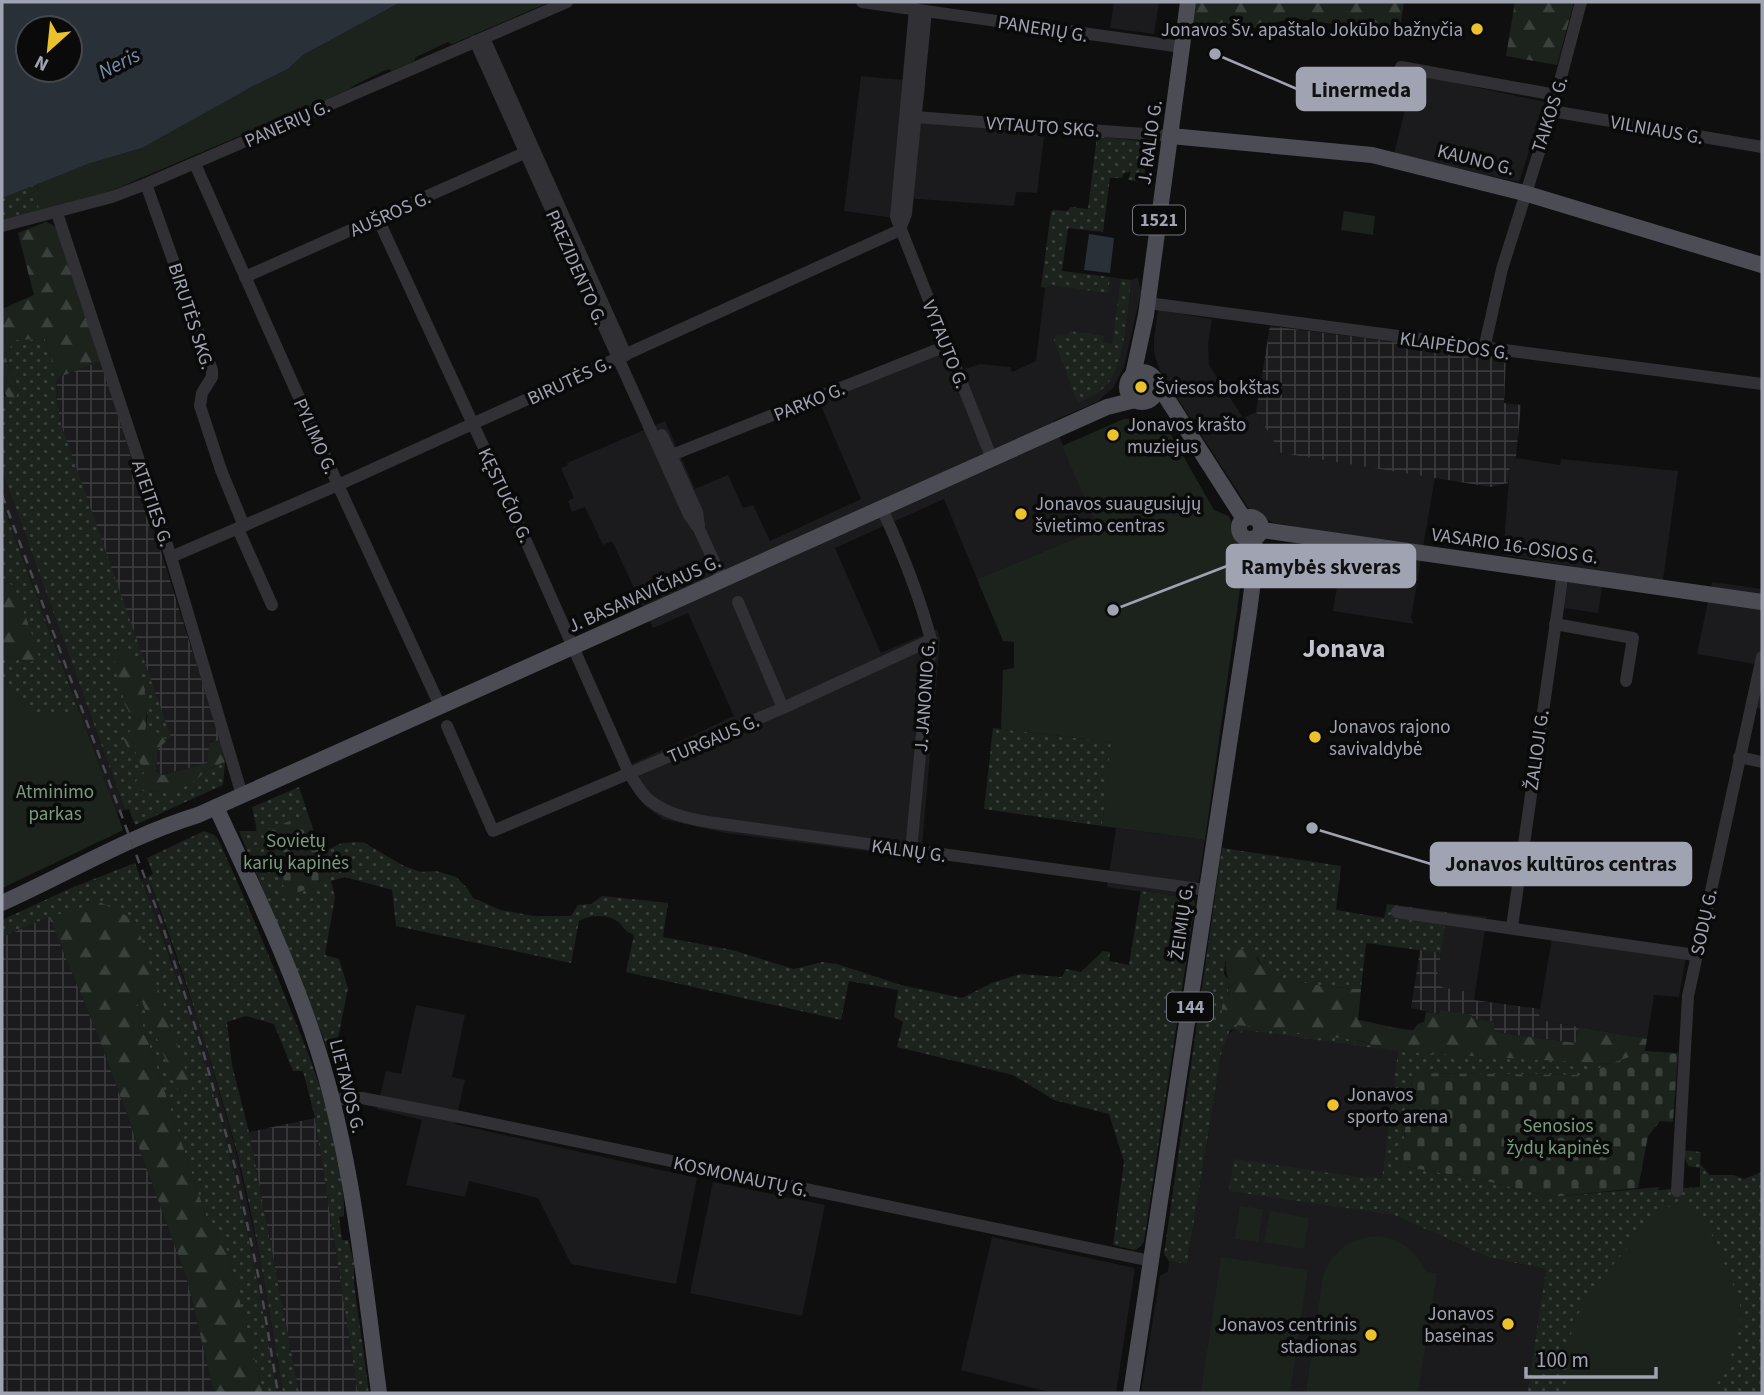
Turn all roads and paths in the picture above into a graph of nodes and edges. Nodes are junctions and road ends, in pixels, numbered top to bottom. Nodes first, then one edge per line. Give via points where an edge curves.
1 (567, 2) edge
2 (862, 2) edge
3 (1188, 2) edge
4 (1581, 2) edge
5 (920, 10) junction
6 (479, 40) junction
7 (1182, 47) junction
8 (1401, 67) dead end
9 (1556, 95) junction
10 (1552, 111) junction
11 (915, 117) junction
12 (1171, 136) junction
13 (1762, 147) edge
14 (530, 150) junction
15 (195, 164) junction
16 (146, 184) junction
17 (1524, 192) junction
18 (57, 213) junction
19 (378, 219) junction
20 (2, 226) edge
21 (900, 230) junction
22 (1762, 265) edge
23 (245, 277) junction
24 (1148, 303) junction
25 (1144, 329) junction
26 (946, 346) junction
27 (1484, 349) junction
28 (622, 356) junction
29 (1130, 379) junction
30 (1154, 379) junction
31 (1762, 384) edge
32 (1140, 401) junction
33 (1107, 407) junction
34 (1180, 419) junction
35 (472, 424) junction
36 (672, 455) junction
37 (992, 459) junction
38 (338, 485) junction
39 (882, 509) junction
40 (241, 527) junction
41 (699, 529) junction
42 (1258, 534) junction
43 (171, 557) junction
44 (1563, 573) junction
45 (723, 581) junction
46 (1762, 601) edge
47 (738, 602) dead end
48 (272, 605) dead end
49 (1555, 624) junction
50 (931, 640) junction
51 (574, 646) junction
52 (1762, 657) edge
53 (1626, 681) dead end
54 (440, 706) junction
55 (783, 708) junction
56 (447, 726) dead end
57 (1739, 757) junction
58 (1762, 762) edge
59 (629, 773) junction
60 (242, 795) junction
61 (216, 807) junction
62 (911, 850) junction
63 (1207, 890) junction
64 (2, 903) edge
65 (1397, 912) dead end
66 (1512, 927) junction
67 (1695, 955) junction
68 (331, 1100) junction
69 (1676, 1191) dead end
70 (1151, 1261) junction
71 (379, 1393) edge
72 (1131, 1393) edge

1 - 6 street, PANERIŲ G.
2 - 5 street, PANERIŲ G.
3 - 7 main road, J. RALIO G. / 1521
4 - 9 street, TAIKOS G.
5 - 7 street, PANERIŲ G.
5 - 11 street
5 - 21 street, VYTAUTO G. via 896,217
6 - 14 street, PREZIDENTO G.
6 - 15 street, PANERIŲ G.
7 - 12 main road, J. RALIO G. / 1521
8 - 9 street
9 - 10 street, TAIKOS G.
10 - 13 street, VILNIAUS G.
10 - 17 street, TAIKOS G.
11 - 12 street, VYTAUTO SKG.
11 - 21 street via 906,214
12 - 17 main road, KAUNO G. via 1373,155
12 - 24 main road, J. RALIO G. / 1521
14 - 19 street, AUŠROS G.
14 - 28 street, PREZIDENTO G.
15 - 16 street, PANERIŲ G.
15 - 23 street, PYLIMO G.
16 - 18 street, PANERIŲ G.
16 - 40 street, BIRUTĖS SKG. via 212,370 200,406
17 - 22 main road, KAUNO G.
17 - 27 street, TAIKOS G.
18 - 20 street, PANERIŲ G.
18 - 43 street, ATEITIES G.
19 - 23 street, AUŠROS G.
19 - 35 street, KĘSTUČIO G.
21 - 26 street, VYTAUTO G.
21 - 28 street, BIRUTĖS G.
23 - 38 street, PYLIMO G.
24 - 25 main road, J. RALIO G. / 1521
24 - 27 street, KLAIPĖDOS G.
25 - 29 main road, J. RALIO G. / 1521
25 - 30 main road, J. RALIO G. / 1521
26 - 36 street, PARKO G.
26 - 37 street, VYTAUTO G.
27 - 31 street, KLAIPĖDOS G.
28 - 35 street, BIRUTĖS G.
28 - 36 street, PREZIDENTO G.
28 - 41 street, PREZIDENTO G.
29 - 30 main road via 1142,372
29 - 32 main road via 1129,393
29 - 33 main road, J. BASANAVIČIAUS G. / 1521
30 - 32 main road via 1153,397
30 - 34 main road
32 - 33 main road, J. BASANAVIČIAUS G. / 1521
32 - 34 main road
33 - 37 main road, J. BASANAVIČIAUS G. / 1521
34 - 42 main road via 1244,519 1258,520
35 - 38 street, BIRUTĖS G.
35 - 51 street, KĘSTUČIO G.
36 - 41 street, PREZIDENTO G. via 697,512
37 - 39 main road, J. BASANAVIČIAUS G. / 1521
38 - 40 street, BIRUTĖS G.
38 - 54 street, PYLIMO G.
39 - 45 main road, J. BASANAVIČIAUS G. / 1521
39 - 50 street, J. JANONIO G. via 904,555
40 - 43 street, BIRUTĖS G.
40 - 48 street
41 - 45 street, PREZIDENTO G.
42 - 44 main road, VASARIO 16-OSIOS G.
42 - 63 main road, ŽEIMIŲ G. / 144
43 - 60 street, ATEITIES G.
44 - 46 main road, VASARIO 16-OSIOS G.
44 - 49 street, ŽALIOJI G.
45 - 51 main road, J. BASANAVIČIAUS G. / 1521
47 - 55 street
49 - 53 street via 1633,638
49 - 66 street, ŽALIOJI G.
50 - 55 street, TURGAUS G.
50 - 62 street, J. JANONIO G.
51 - 54 main road, J. BASANAVIČIAUS G. / 1521
51 - 59 street, KĘSTUČIO G.
52 - 57 street, SODŲ G.
54 - 60 main road, J. BASANAVIČIAUS G. / 1521
55 - 59 street, TURGAUS G.
56 - 59 street, TURGAUS G. via 493,831
57 - 58 street
57 - 67 street, SODŲ G.
59 - 62 street, KALNŲ G. via 648,799 687,818
60 - 61 main road, J. BASANAVIČIAUS G. / 1521
61 - 64 main road, J. BASANAVIČIAUS G. / 1521 via 105,852
61 - 68 main road, LIETAVOS G. via 308,1021
62 - 63 street, KALNŲ G.
63 - 70 main road, ŽEIMIŲ G. / 144
65 - 66 street
66 - 67 street
67 - 69 street, SODŲ G. via 1688,996
68 - 70 street, KOSMONAUTŲ G. via 362,1098 460,1116
68 - 71 main road, LIETAVOS G. via 349,1175
70 - 72 main road, ŽEIMIŲ G. / 144

